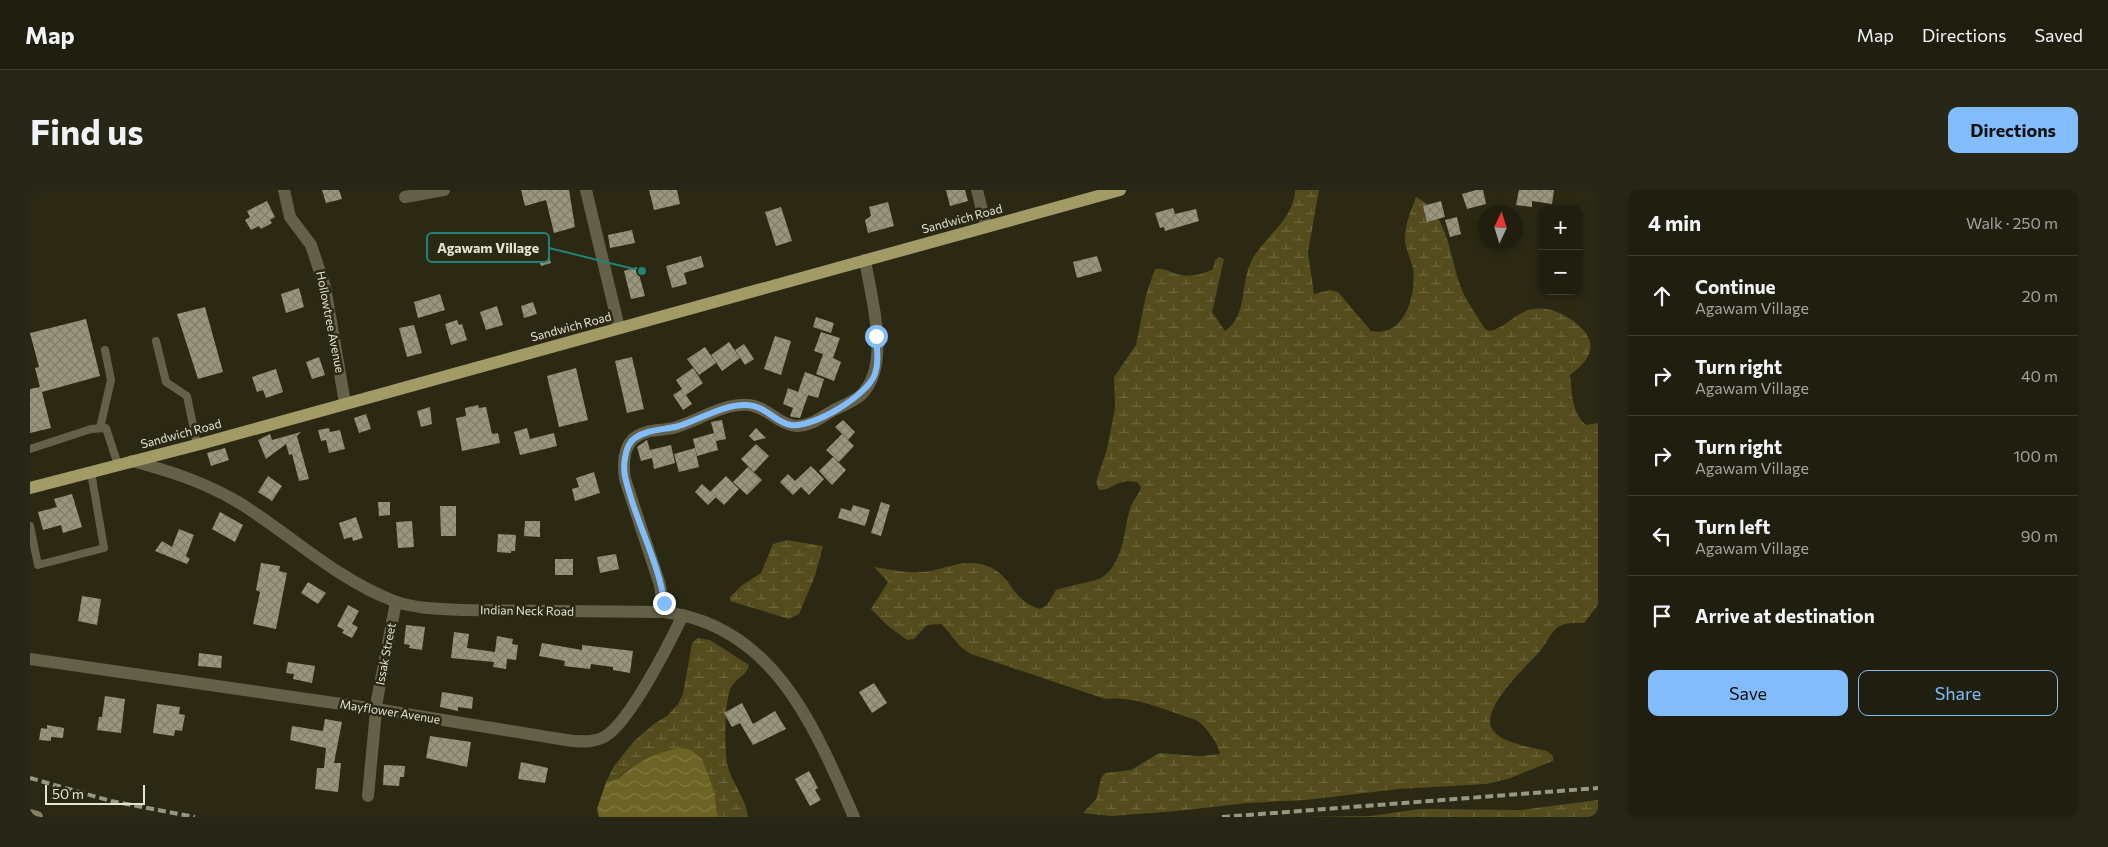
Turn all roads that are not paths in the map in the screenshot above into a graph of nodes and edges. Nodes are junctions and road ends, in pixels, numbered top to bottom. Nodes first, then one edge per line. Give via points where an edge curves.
1 (284, 190) edge
2 (444, 190) edge
3 (586, 190) edge
4 (976, 190) edge
5 (1117, 190) edge
6 (405, 197) dead end
7 (986, 226) junction
8 (865, 260) junction
9 (619, 328) junction
10 (156, 341) dead end
11 (105, 350) dead end
12 (345, 403) junction
13 (100, 428) junction
14 (198, 445) junction
15 (30, 448) edge
16 (132, 461) junction
17 (118, 465) junction
18 (91, 472) junction
19 (30, 488) edge
20 (30, 526) edge
21 (396, 602) junction
22 (664, 612) junction
23 (683, 614) junction
24 (30, 659) edge
25 (376, 709) junction
26 (368, 796) dead end
27 (30, 815) edge
28 (37, 817) edge
29 (854, 817) edge

1 - 12 street, Hollowtree Avenue via 290,217 311,245 323,280
2 - 6 street
3 - 9 street
4 - 7 street
5 - 7 main road, Sandwich Road
7 - 8 main road, Sandwich Road
8 - 9 main road, Sandwich Road
8 - 22 street via 878,362 875,374 860,395 804,426 784,423 761,408 742,405 681,425 645,432 630,444 624,464 625,479 660,585
9 - 12 main road, Sandwich Road
10 - 14 lane via 166,382 187,396
11 - 13 lane via 110,380
12 - 14 main road, Sandwich Road
13 - 15 lane
13 - 17 lane via 106,428
14 - 16 main road, Sandwich Road
16 - 17 main road, Sandwich Road
16 - 21 street, Indian Neck Road via 189,477 221,492 346,577
17 - 18 main road, Sandwich Road
18 - 19 main road, Sandwich Road
18 - 20 lane via 104,548 38,565
21 - 22 street, Indian Neck Road via 465,610
21 - 25 street, Issak Street
22 - 23 street, Indian Neck Road
23 - 25 street, Mayflower Avenue via 626,714 610,733 598,739 566,740
23 - 29 street, Indian Neck Road via 735,636 775,673 823,745
24 - 25 street, Mayflower Avenue
25 - 26 street, Issak Street
27 - 28 main road

